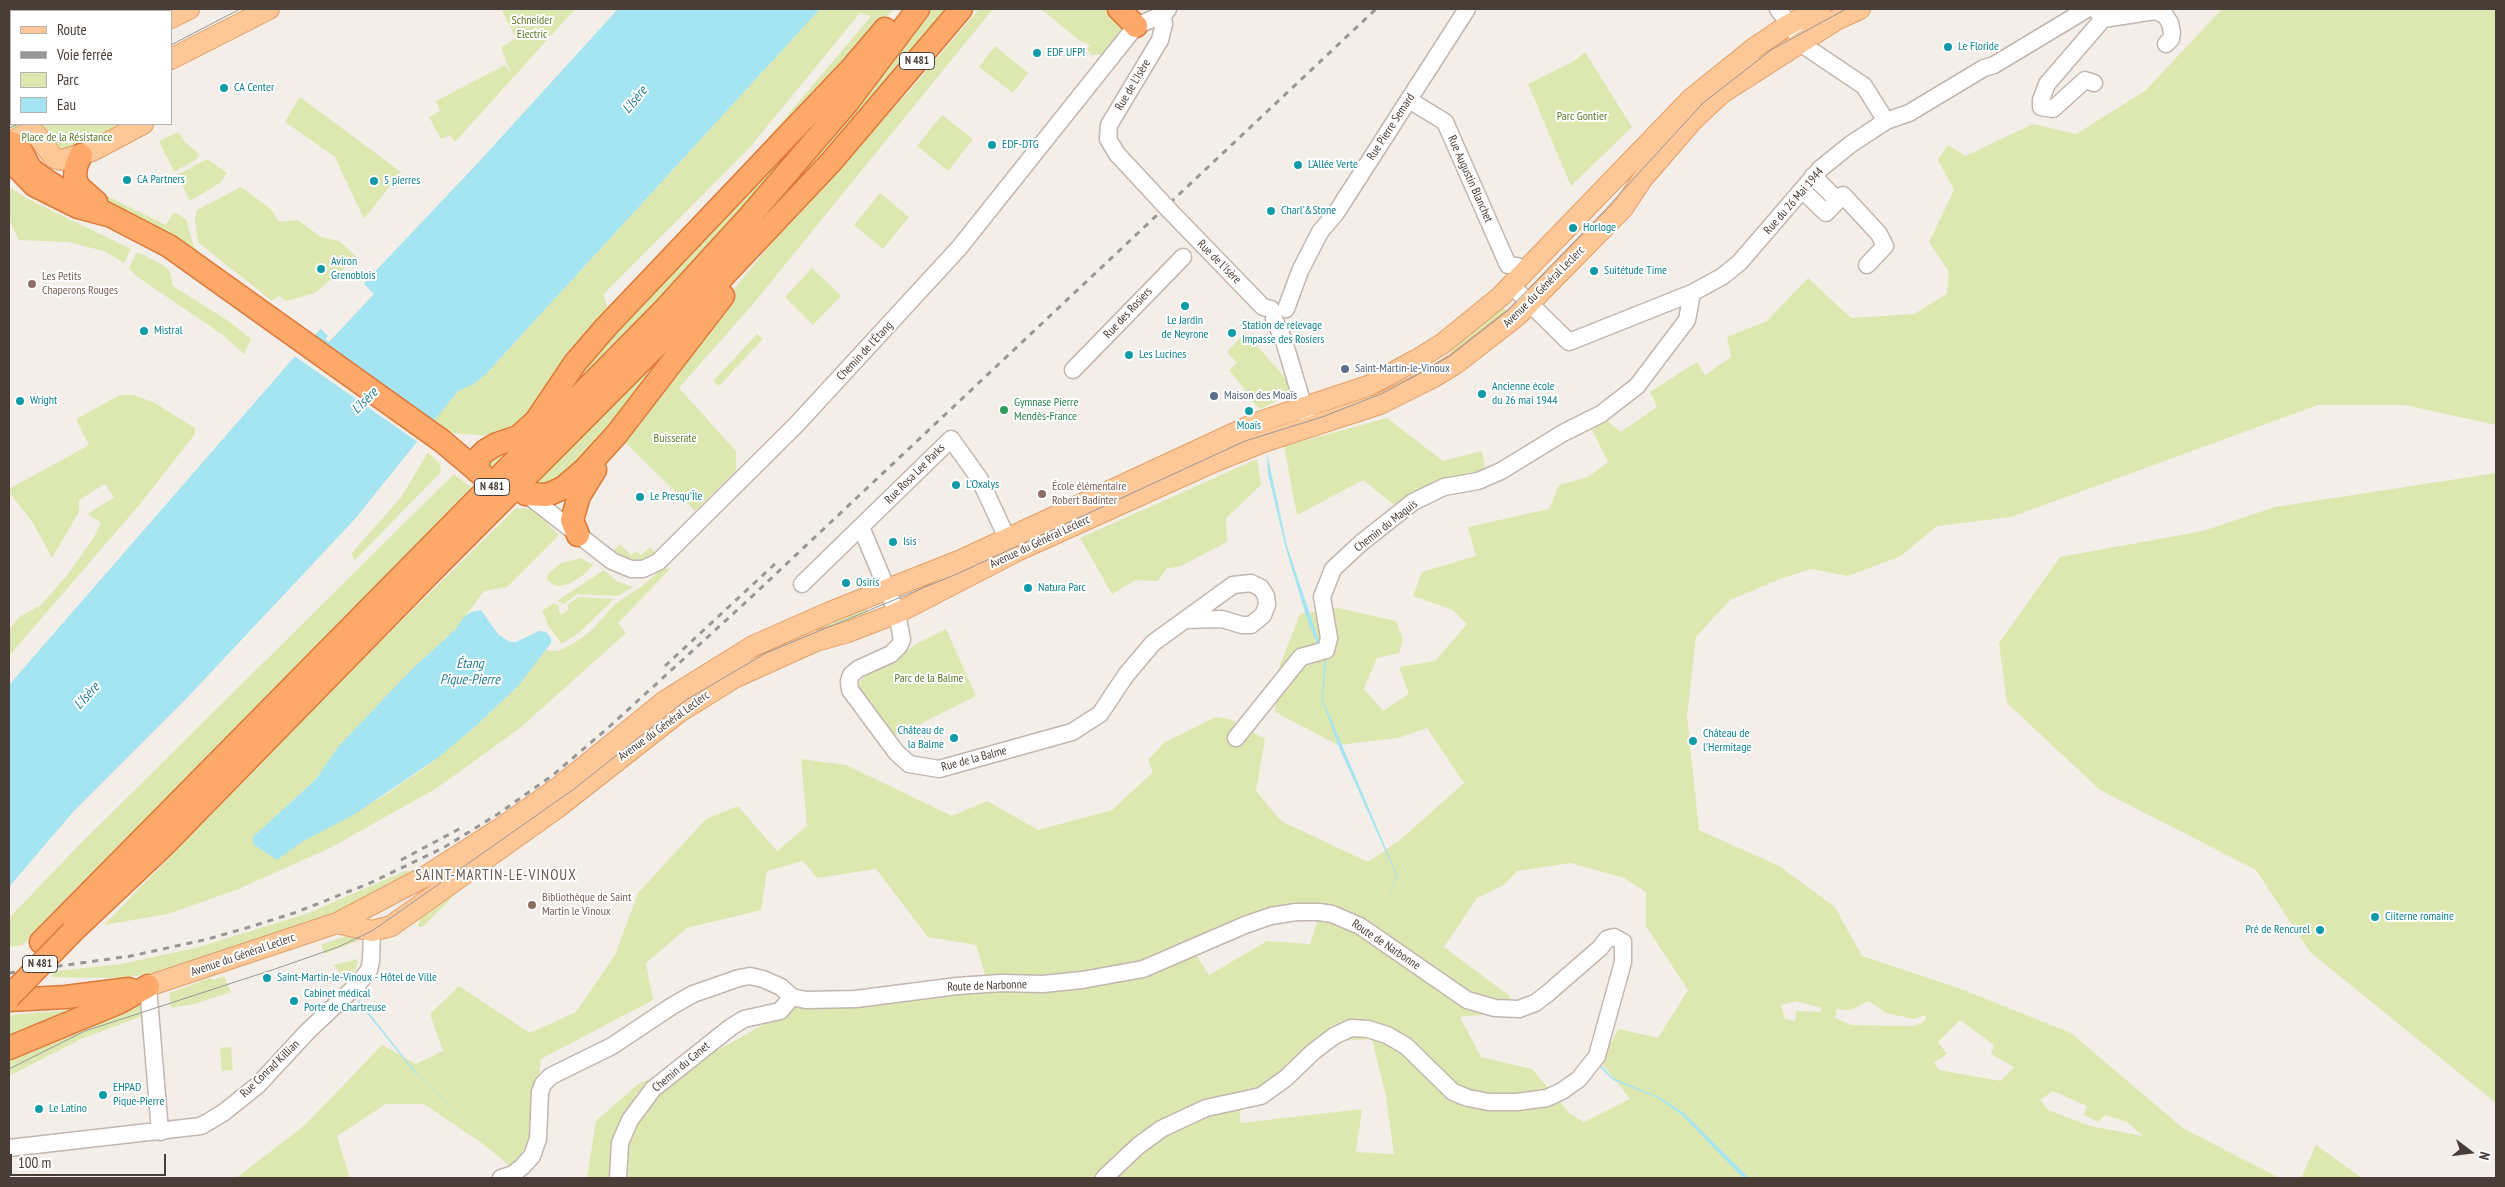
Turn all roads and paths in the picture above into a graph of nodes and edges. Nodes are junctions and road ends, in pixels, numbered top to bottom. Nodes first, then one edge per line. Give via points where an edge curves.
1 (189, 9) edge
2 (269, 9) edge
3 (902, 9) edge
4 (918, 9) edge
5 (961, 9) edge
6 (970, 9) edge
7 (1120, 9) edge
8 (1467, 9) edge
9 (1820, 9) edge
10 (1860, 9) edge
11 (2087, 9) edge
12 (1165, 11) edge
13 (2099, 14) edge
14 (1783, 17) edge
15 (172, 18) edge
16 (1136, 26) junction
17 (946, 28) junction
18 (1804, 44) junction
19 (2166, 44) dead end
20 (172, 58) edge
21 (2094, 83) dead end
22 (889, 95) junction
23 (1409, 100) junction
24 (1886, 121) junction
25 (141, 125) edge
26 (9, 142) edge
27 (1117, 154) joint
28 (81, 155) junction
29 (1814, 176) junction
30 (1802, 190) junction
31 (1838, 201) junction
32 (108, 215) junction
33 (1183, 257) dead end
34 (1867, 265) dead end
35 (1517, 266) dead end
36 (1511, 286) junction
37 (1692, 292) junction
38 (1529, 304) junction
39 (1279, 312) junction
40 (1073, 370) dead end
41 (1303, 408) junction
42 (1311, 427) junction
43 (616, 435) junction
44 (442, 441) junction
45 (497, 444) junction
46 (526, 494) joint
47 (861, 527) junction
48 (578, 535) junction
49 (1008, 540) junction
50 (802, 584) dead end
51 (887, 589) junction
52 (897, 612) junction
53 (1185, 620) dead end
54 (1236, 738) dead end
55 (360, 927) junction
56 (9, 976) edge
57 (148, 986) junction
58 (792, 997) junction
59 (9, 998) edge
60 (9, 1048) edge
61 (160, 1132) junction
62 (9, 1148) edge
63 (501, 1178) edge
64 (618, 1178) edge
65 (1104, 1178) edge

1 - 15 main road
2 - 20 main road
3 - 45 highway via 851,69 606,327 575,364 536,421 518,437
4 - 56 highway, N 481 via 847,103 665,309
5 - 17 highway, N 481
6 - 17 highway
7 - 16 highway
8 - 23 street, Rue Pierre Semard
9 - 14 main road, Avenue du Général Leclerc
10 - 18 main road, Avenue du Général Leclerc via 1836,20
11 - 24 street, Rue du 26 Mai 1944 via 1909,113
12 - 16 street, Chemin de l'Étang
12 - 27 street, Rue de L'Isère via 1160,40 1109,125 1108,138
13 - 19 street via 2155,11 2165,15 2170,24 2171,39
13 - 21 street via 2048,84 2041,107 2053,109 2086,80
14 - 18 street
14 - 36 main road, Avenue du Général Leclerc via 1692,98
16 - 48 street, Chemin de l'Étang via 959,248 803,418 658,562 643,569 630,569 612,561
17 - 22 highway, N 481
18 - 24 street via 1864,86
18 - 38 main road, Avenue du Général Leclerc via 1729,88 1692,120 1643,178 1623,208
22 - 43 highway via 835,166 768,240
22 - 59 highway, N 481, bridge via 831,162 682,320
23 - 35 street, Rue Augustin Blanchet via 1445,122 1508,265
23 - 39 street, Rue Pierre Semard via 1336,213 1320,232
24 - 29 street, Rue du 26 Mai 1944 via 1851,144
25 - 28 main road
26 - 28 main road via 32,132 40,137 54,158 61,160
26 - 32 highway via 19,146 30,168 38,175
27 - 39 street, Rue de l'Isère, bridge via 1263,307
28 - 32 highway via 76,166 78,186
29 - 30 street, Rue du 26 Mai 1944
29 - 31 street
30 - 31 street via 1826,214
30 - 37 street, Rue du 26 Mai 1944 via 1740,262 1723,276
31 - 34 street via 1844,196 1884,240 1885,246
32 - 44 highway via 169,246
33 - 40 street, Rue des Rosiers
36 - 38 street, Rue du 26 Mai 1944
36 - 41 main road, Avenue du Général Leclerc via 1442,344 1416,360 1368,386
37 - 38 street, Rue du 26 Mai 1944 via 1569,342
37 - 54 street, Chemin du Maquis via 1687,320 1637,386 1616,403 1501,471 1478,481 1444,487 1414,502 1332,569 1322,597 1329,638 1326,650 1301,657
38 - 42 main road, Avenue du Général Leclerc via 1511,322 1432,378 1380,404
39 - 41 street
41 - 42 street
41 - 49 main road, Avenue du Général Leclerc via 1256,423
42 - 52 main road, Avenue du Général Leclerc via 1216,461 1017,551
43 - 46 highway via 563,488 547,495
43 - 48 highway via 579,496 572,520
44 - 45 highway via 475,446
44 - 45 highway via 482,475 479,457
46 - 48 street, Chemin de l'Étang
47 - 49 street, Rue Rosa Lee Parks via 951,439 979,478
47 - 50 street, Rue Rosa Lee Parks
47 - 51 street
49 - 51 main road, Avenue du Général Leclerc
51 - 52 street, Rue de la Balme
51 - 55 main road, Avenue du Général Leclerc via 760,642 730,658 666,700 566,781 504,826 411,884
52 - 53 street, Rue de la Balme via 902,640 899,646 891,654 858,669 849,681 850,690 902,758 909,764 939,770 1072,732 1100,714 1153,643
52 - 55 main road, Avenue du Général Leclerc via 816,641 734,678 636,744 557,808 390,926
55 - 57 main road, Avenue du Général Leclerc
55 - 61 street, Rue Conrad Killian via 369,970 358,984 258,1085 223,1113 201,1126
57 - 59 highway via 107,993
57 - 60 highway via 120,1002
57 - 61 street
58 - 63 street, Route de Narbonne via 775,984 750,976 720,984 672,1006 612,1046 551,1076 540,1092 538,1138 532,1156 518,1171
58 - 64 street, Chemin du Canet via 780,1011 744,1019 731,1027 653,1089 630,1120 620,1144
58 - 65 street, Route de Narbonne via 856,1000 957,986 1043,984 1117,975 1143,969 1254,922 1296,912 1319,912 1360,926 1467,1000 1503,1009 1520,1009 1535,1003 1582,965 1607,939 1614,937 1623,942 1623,962 1594,1061 1579,1079 1548,1098 1517,1102 1468,1098 1452,1092 1406,1046 1387,1035 1351,1028 1312,1052 1286,1078 1261,1096 1206,1108 1161,1129
61 - 62 street, Rue Conrad Killian

